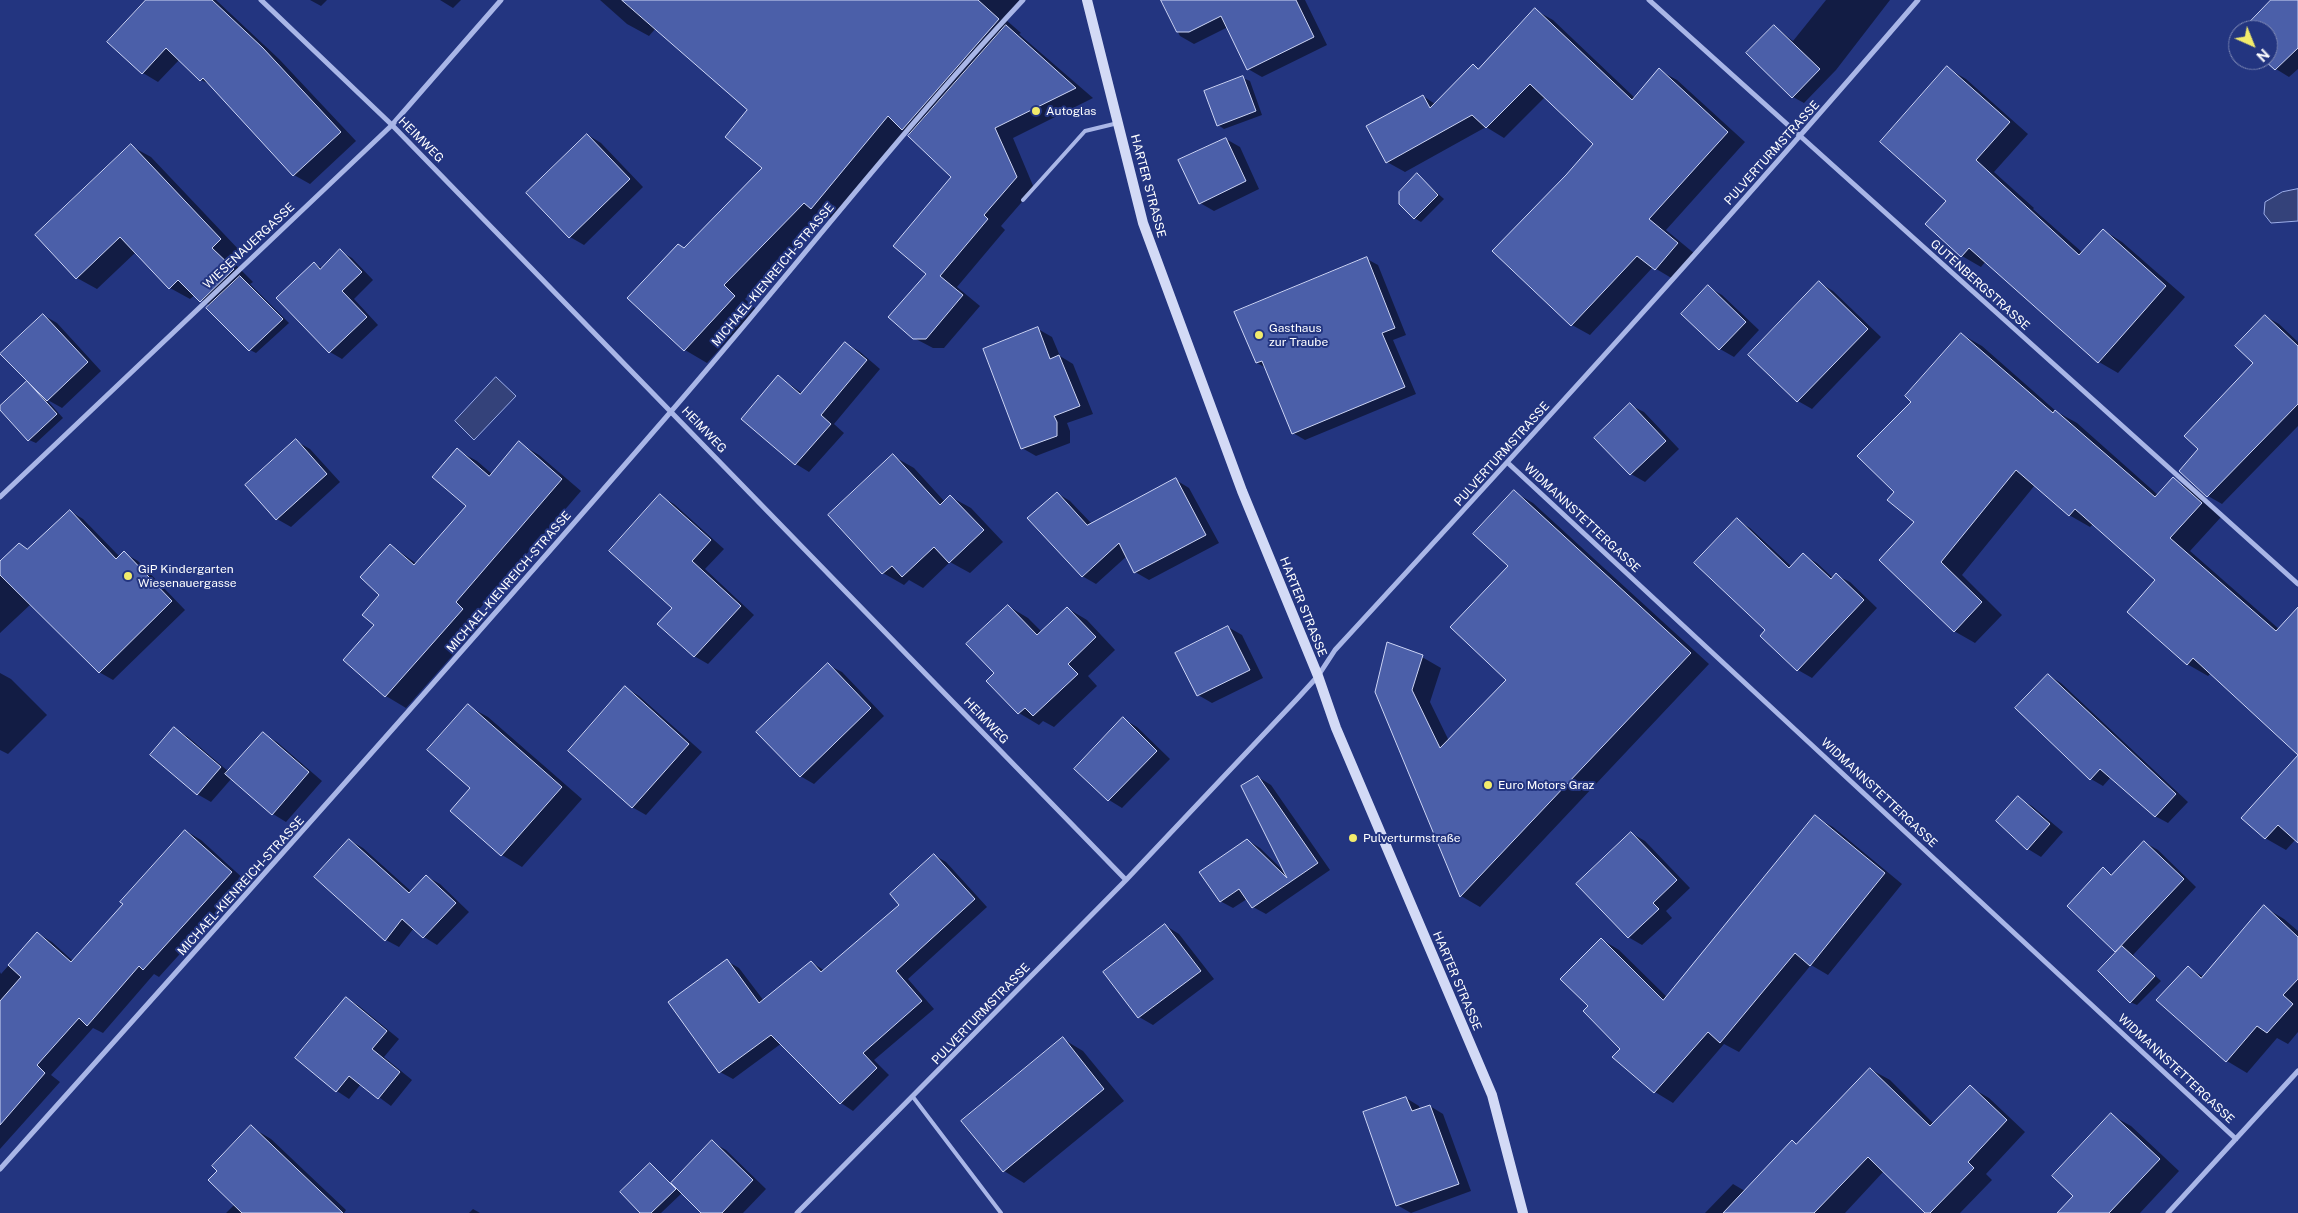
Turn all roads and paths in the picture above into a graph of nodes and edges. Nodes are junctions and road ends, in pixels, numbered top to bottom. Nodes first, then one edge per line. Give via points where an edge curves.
1 (261, 0) edge
2 (501, 0) edge
3 (1023, 0) edge
4 (1087, 0) edge
5 (1649, 0) edge
6 (1918, 0) edge
7 (1118, 123) junction
8 (392, 125) junction
9 (1800, 137) junction
10 (1023, 200) dead end
11 (672, 411) junction
12 (1508, 463) junction
13 (0, 497) edge
14 (2298, 584) edge
15 (1318, 676) junction
16 (1126, 880) junction
17 (2298, 1071) edge
18 (913, 1097) junction
19 (2236, 1140) junction
20 (0, 1169) edge
21 (797, 1213) edge
22 (1001, 1213) edge
23 (1523, 1213) edge
24 (2168, 1213) edge

1 - 8 street, HEIMWEG
2 - 8 street, WIESENAUERGASSE
3 - 11 street, MICHAEL-KIENREICH-STRASSE via 964,63
4 - 7 main road, HARTER STRASSE
5 - 9 street, GUTENBERGSTRASSE
6 - 9 street, PULVERTURMSTRASSE
7 - 10 lane via 1085,131
7 - 15 main road, HARTER STRASSE via 1142,223 1242,491
8 - 11 street, HEIMWEG
8 - 13 street, WIESENAUERGASSE
9 - 12 street, PULVERTURMSTRASSE
9 - 14 street, GUTENBERGSTRASSE
11 - 16 street, HEIMWEG
11 - 20 street, MICHAEL-KIENREICH-STRASSE via 293,843
12 - 15 street, PULVERTURMSTRASSE via 1335,650
12 - 19 street, WIDMANNSTETTERGASSE
15 - 16 street, PULVERTURMSTRASSE
15 - 23 main road, HARTER STRASSE via 1336,728 1492,1095
16 - 18 street, PULVERTURMSTRASSE
17 - 19 street
18 - 21 street, PULVERTURMSTRASSE
18 - 22 lane
19 - 24 street

